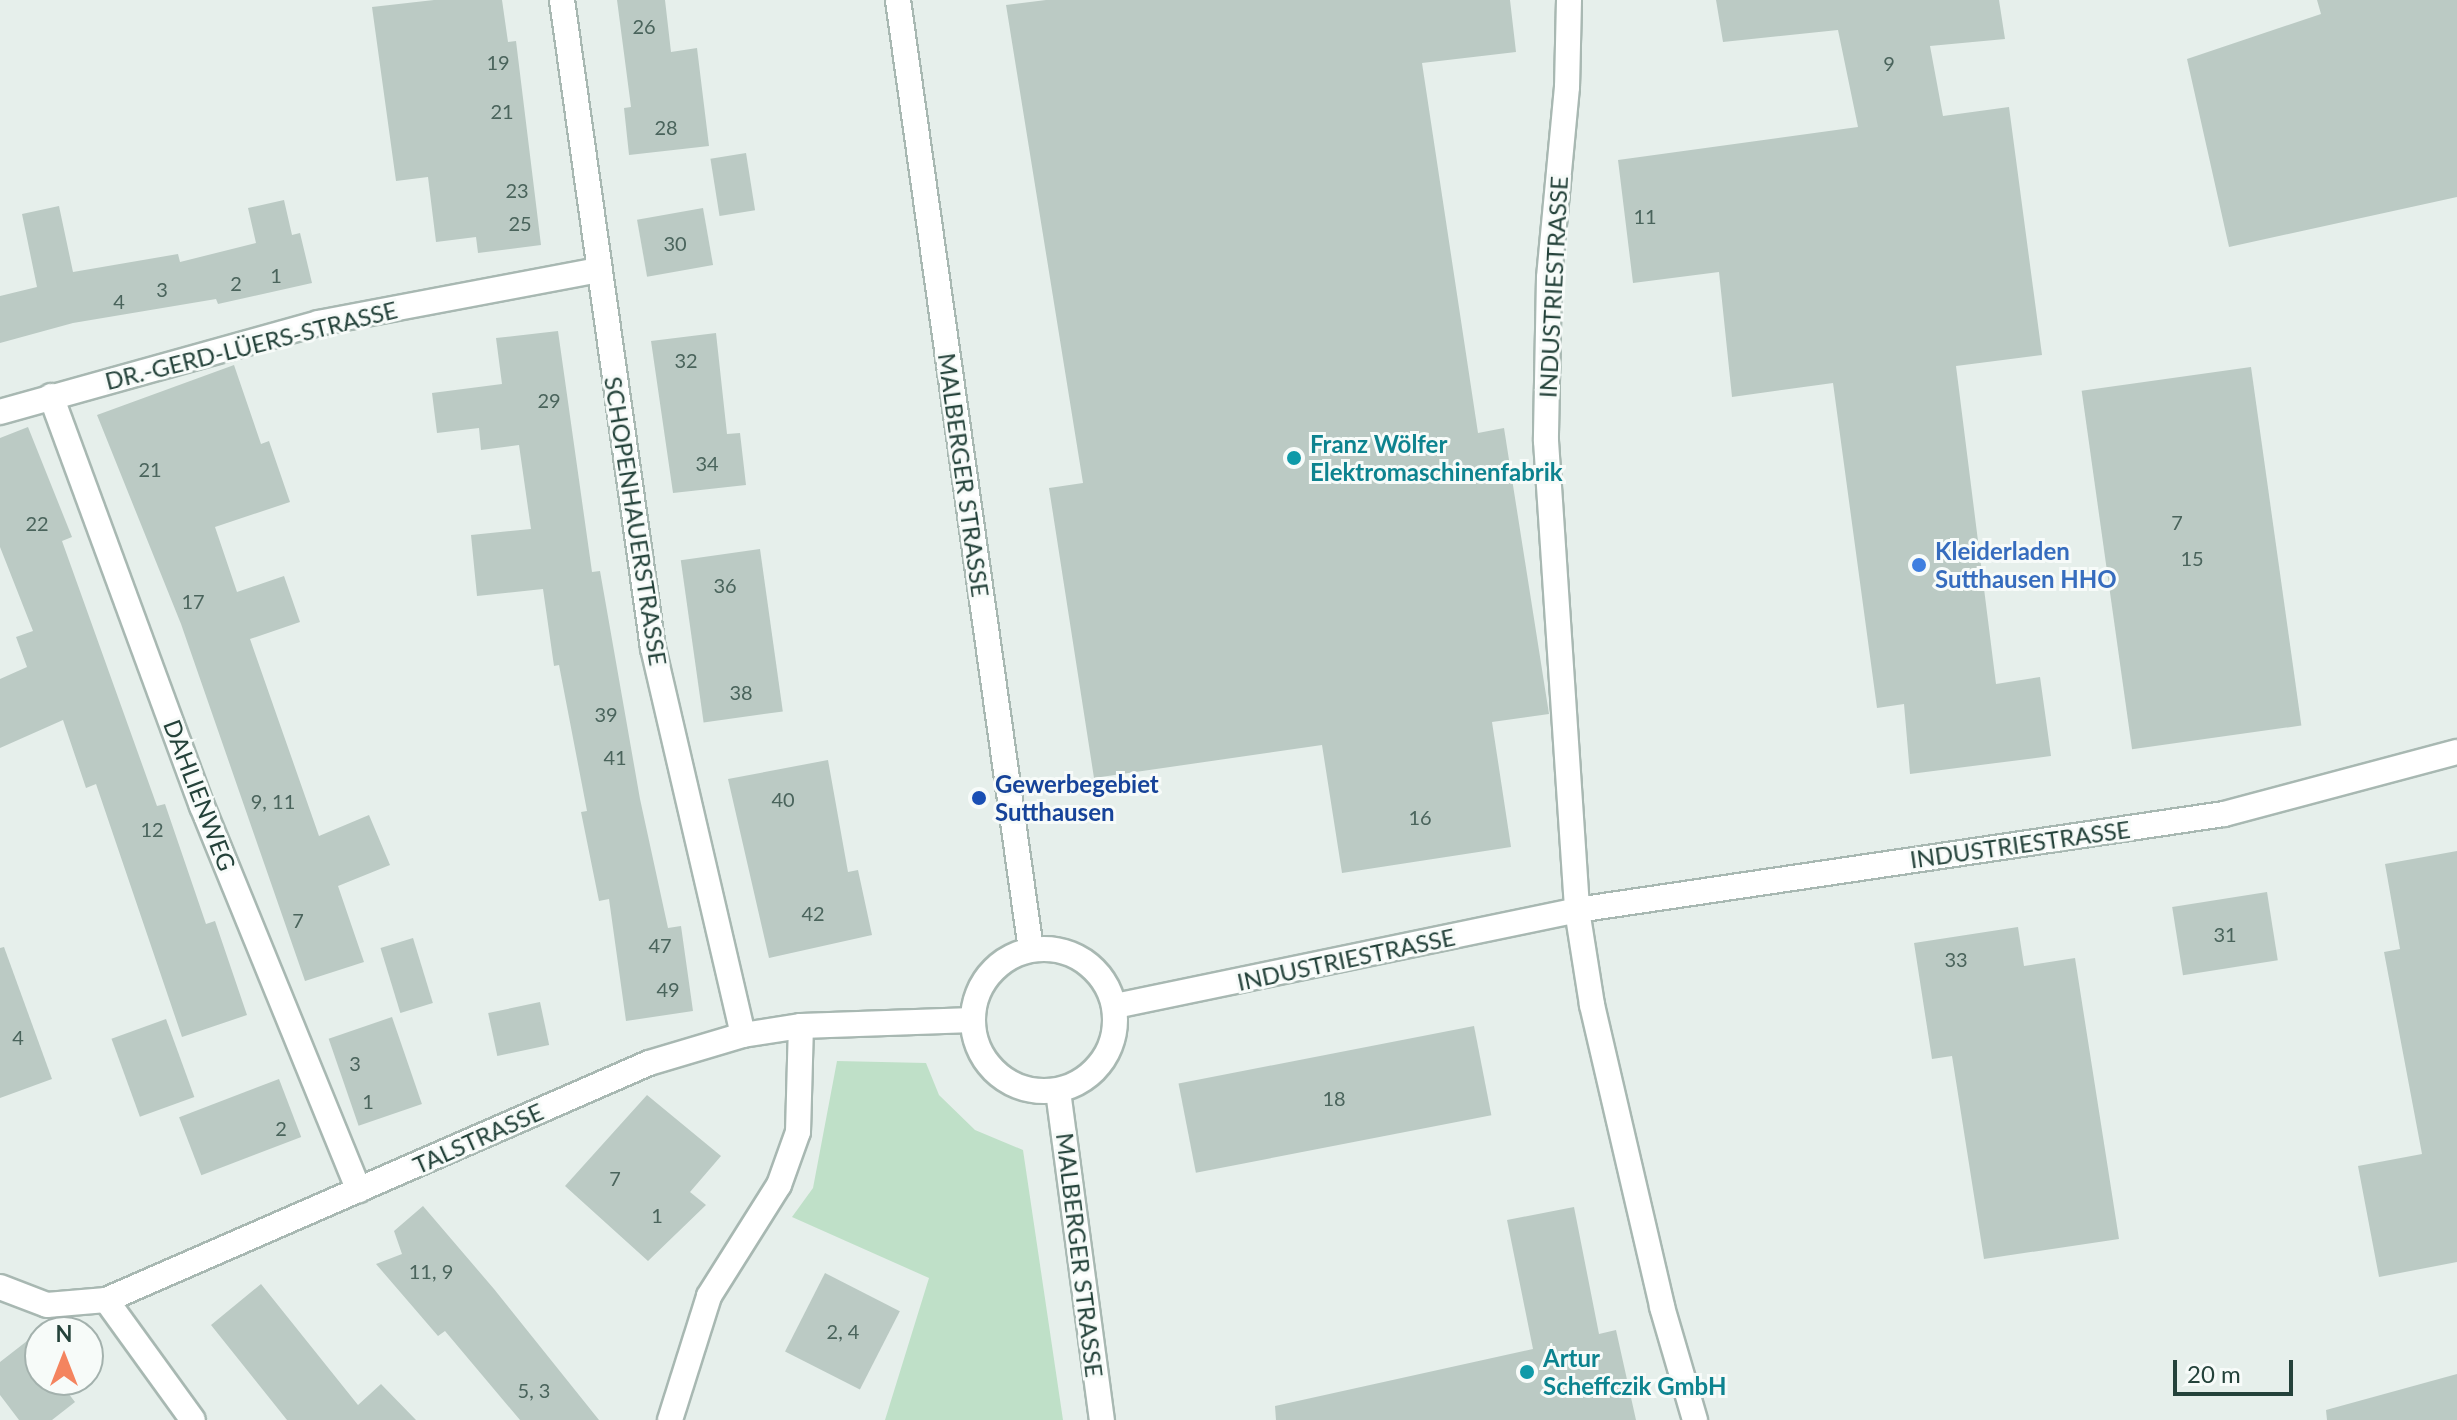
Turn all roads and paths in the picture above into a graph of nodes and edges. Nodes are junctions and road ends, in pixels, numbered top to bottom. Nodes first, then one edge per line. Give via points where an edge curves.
1 (562, 0) edge
2 (898, 0) edge
3 (1569, 0) edge
4 (598, 270) junction
5 (51, 396) junction
6 (0, 412) edge
7 (2457, 752) edge
8 (1577, 910) junction
9 (1031, 950) junction
10 (1115, 1006) junction
11 (973, 1020) junction
12 (801, 1026) junction
13 (743, 1035) junction
14 (1058, 1091) junction
15 (359, 1190) junction
16 (0, 1287) edge
17 (106, 1300) junction
18 (193, 1420) edge
19 (670, 1420) edge
20 (1102, 1420) edge
21 (1695, 1420) edge

1 - 4 street, SCHOPENHAUERSTRASSE
2 - 9 street, MALBERGER STRASSE
3 - 8 street, INDUSTRIESTRASSE via 1567,87 1549,278 1546,441
4 - 5 street, DR.-GERD-LÜERS-STRASSE via 318,323
4 - 13 street, SCHOPENHAUERSTRASSE via 653,648
5 - 6 street, DR.-GERD-LÜERS-STRASSE
5 - 15 street, DAHLIENWEG via 202,806
7 - 8 street, INDUSTRIESTRASSE via 2224,814
8 - 10 street, INDUSTRIESTRASSE
8 - 21 street, INDUSTRIESTRASSE via 1595,1020 1662,1307
9 - 10 street via 1053,949 1084,961 1107,985
9 - 11 street via 1008,958 989,974
10 - 14 street via 1110,1050 1080,1083
11 - 12 street, TALSTRASSE
11 - 14 street via 980,1050 998,1075 1017,1087
12 - 13 street, TALSTRASSE
12 - 19 street via 798,1132 779,1185 709,1296
13 - 15 street, TALSTRASSE via 649,1063
14 - 20 street, MALBERGER STRASSE
15 - 17 street, TALSTRASSE
16 - 17 street, TALSTRASSE via 47,1305
17 - 18 street

